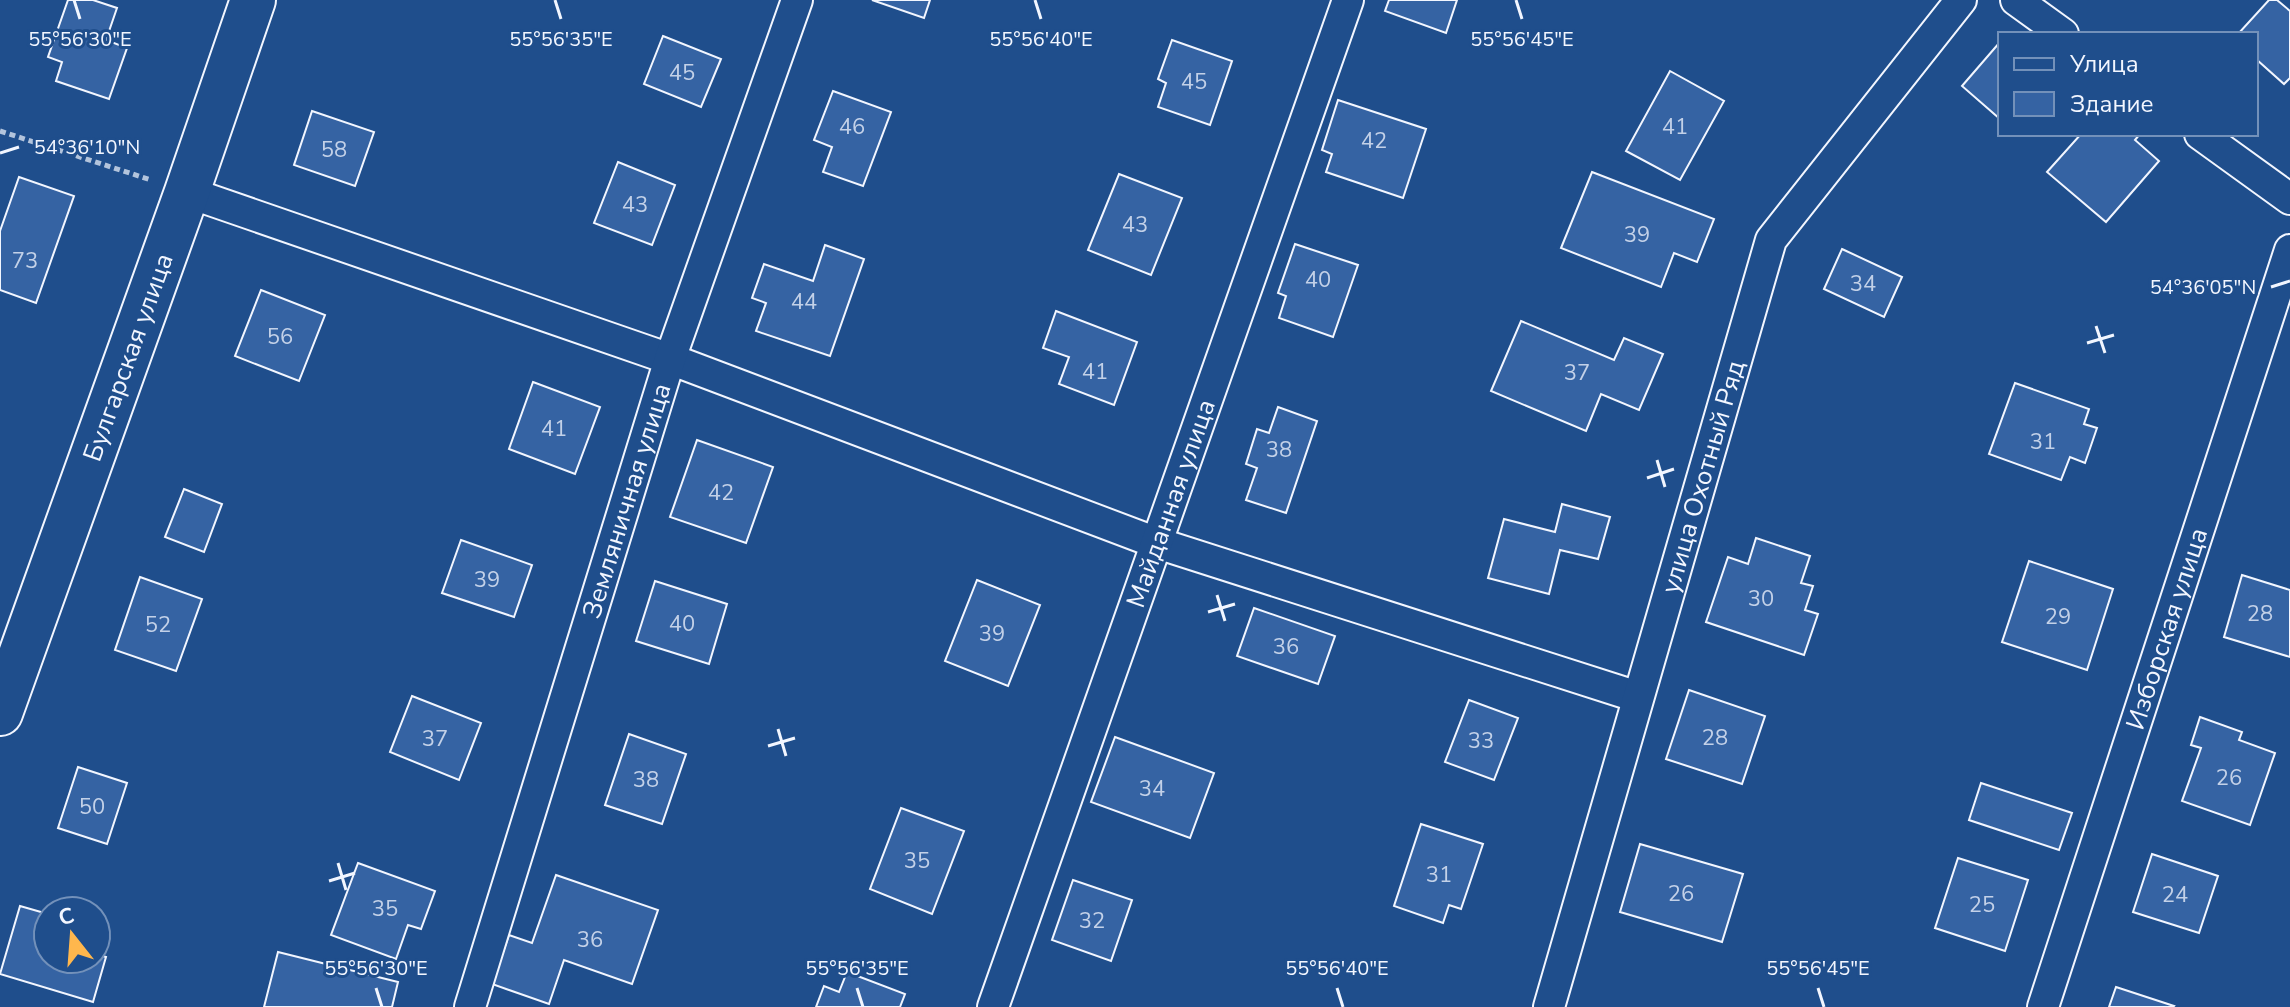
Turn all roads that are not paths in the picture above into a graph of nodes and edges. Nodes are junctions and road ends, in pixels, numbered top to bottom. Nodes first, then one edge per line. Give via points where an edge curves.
1 (253, 0) edge
2 (797, 0) edge
3 (1348, 0) edge
4 (1961, 0) edge
5 (2016, 0) edge
6 (2060, 32) edge
7 (2203, 136) edge
8 (187, 192) junction
9 (2290, 199) edge
10 (2290, 250) edge
11 (670, 359) junction
12 (1157, 543) junction
13 (1638, 697) junction
14 (0, 713) edge
15 (470, 1007) edge
16 (993, 1007) edge
17 (1549, 1007) edge
18 (2043, 1007) edge

1 - 8 street, Булгарская улица
2 - 11 street, Земляничная улица
3 - 12 street, Майданная улица
4 - 13 street, улица Охотный Ряд via 1771,240
5 - 6 street
7 - 9 street
8 - 11 street
8 - 14 street, Булгарская улица
10 - 18 street, Изборская улица
11 - 12 street
11 - 15 street, Земляничная улица
12 - 13 street
12 - 16 street, Майданная улица
13 - 17 street, улица Охотный Ряд

